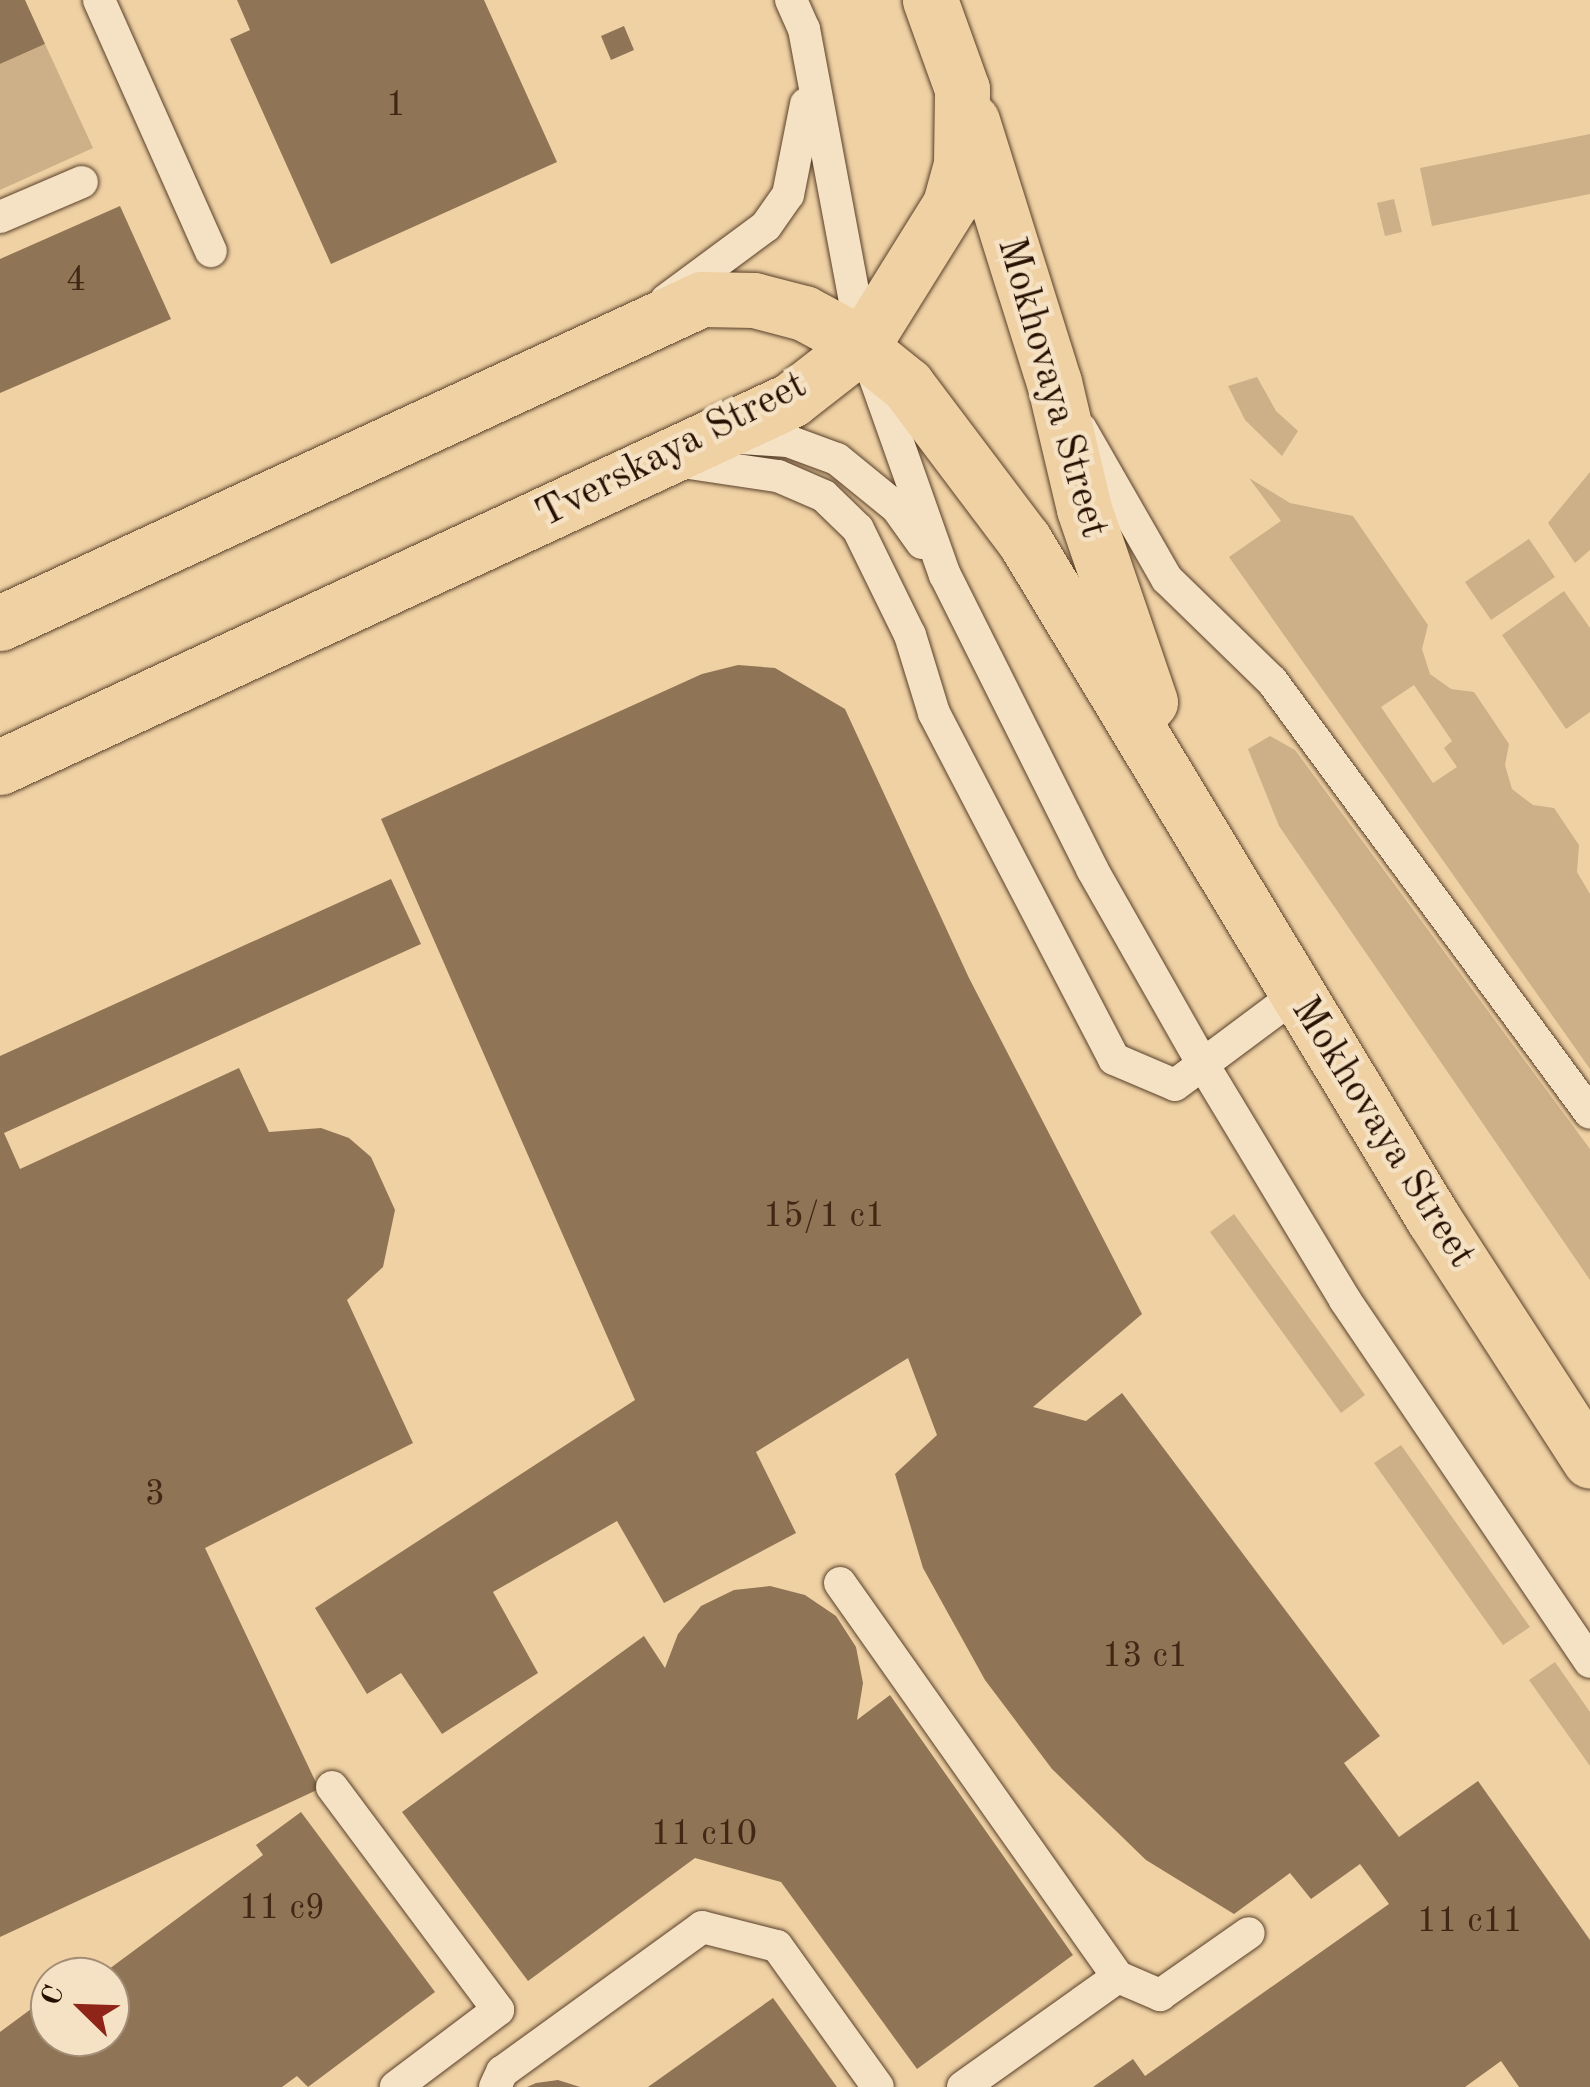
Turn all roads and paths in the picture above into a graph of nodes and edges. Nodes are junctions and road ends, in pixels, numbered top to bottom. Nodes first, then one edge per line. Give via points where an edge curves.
1 (99, 0) edge
2 (930, 0) edge
3 (798, 15) edge
4 (962, 89) junction
5 (82, 182) dead end
6 (0, 217) edge
7 (211, 251) dead end
8 (639, 323) junction
9 (863, 344) junction
10 (1054, 382) junction
11 (715, 436) junction
12 (665, 459) junction
13 (945, 575) junction
14 (0, 623) edge
15 (0, 767) edge
16 (1184, 800) junction
17 (1297, 994) junction
18 (1204, 1066) junction
19 (1590, 1113) edge
20 (1590, 1461) edge
21 (840, 1583) dead end
22 (1590, 1662) edge
23 (332, 1787) dead end
24 (1249, 1933) dead end
25 (1118, 1977) junction
26 (396, 2087) edge
27 (495, 2087) edge
28 (878, 2087) edge
29 (963, 2087) edge

1 - 7 lane
2 - 4 main road, Mokhovaya Street
3 - 8 lane via 806,124 788,194 766,226
3 - 9 lane
4 - 9 main road via 961,164 950,204
4 - 10 main road, Mokhovaya Street
5 - 6 lane
8 - 9 main road, Tverskaya Street via 702,299 754,300 804,313
8 - 14 main road, Tverskaya Street
9 - 11 main road, Tverskaya Street via 791,400
9 - 13 lane
9 - 16 main road, Mokhovaya Street via 908,384 1024,540
10 - 16 main road, Mokhovaya Street via 1084,509
10 - 19 lane via 1167,579 1272,681
11 - 12 main road, Tverskaya Street
11 - 13 lane via 788,442 837,459 897,508
12 - 15 main road, Tverskaya Street
12 - 18 lane via 778,476 824,496 858,529 910,634 934,713 1114,1059 1175,1085
13 - 18 lane via 1092,869
16 - 17 main road, Mokhovaya Street
17 - 18 lane
17 - 20 main road, Mokhovaya Street
18 - 22 lane via 1346,1300
21 - 25 lane
23 - 26 lane via 498,2010
24 - 25 lane via 1160,1995
25 - 29 lane
27 - 28 lane via 502,2072 702,1926 777,1946

